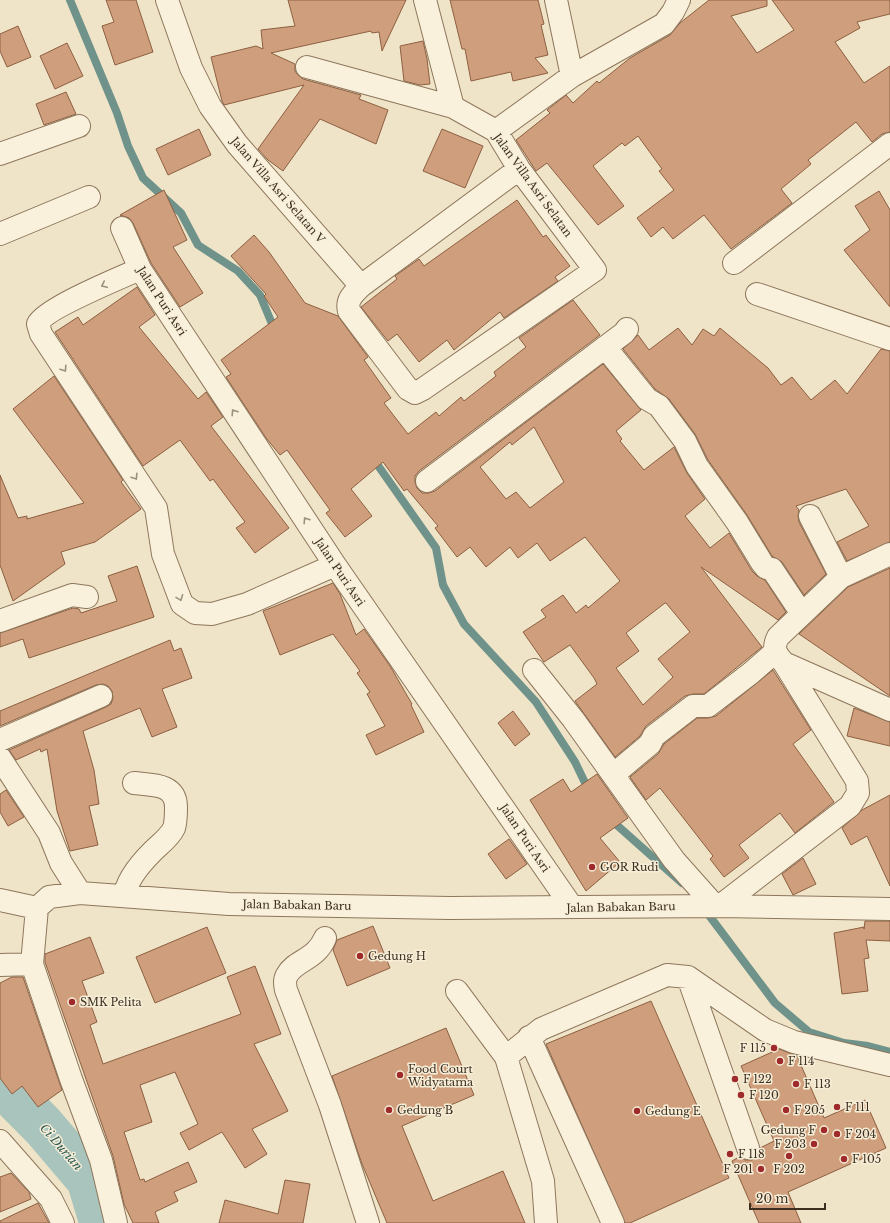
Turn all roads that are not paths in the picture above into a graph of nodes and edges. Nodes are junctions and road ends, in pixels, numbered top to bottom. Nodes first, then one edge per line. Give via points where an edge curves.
1 (167, 0) edge
2 (425, 0) edge
3 (556, 0) edge
4 (678, 0) edge
5 (307, 67) dead end
6 (572, 76) junction
7 (534, 103) junction
8 (453, 107) junction
9 (472, 117) junction
10 (80, 126) dead end
11 (496, 131) junction
12 (890, 144) edge
13 (0, 154) edge
14 (519, 169) junction
15 (89, 197) dead end
16 (122, 228) dead end
17 (0, 234) edge
18 (734, 263) dead end
19 (140, 269) junction
20 (361, 286) junction
21 (757, 294) dead end
22 (627, 329) dead end
23 (889, 337) edge
24 (606, 347) junction
25 (428, 480) dead end
26 (810, 516) dead end
27 (890, 554) edge
28 (335, 565) junction
29 (841, 577) junction
30 (87, 598) dead end
31 (802, 614) junction
32 (0, 621) edge
33 (780, 657) junction
34 (534, 670) dead end
35 (101, 696) dead end
36 (890, 710) edge
37 (0, 740) edge
38 (0, 758) edge
39 (613, 775) junction
40 (134, 783) dead end
41 (80, 893) junction
42 (125, 896) junction
43 (0, 900) edge
44 (716, 906) junction
45 (37, 908) junction
46 (572, 908) junction
47 (890, 909) edge
48 (325, 938) dead end
49 (32, 964) junction
50 (0, 965) edge
51 (688, 977) junction
52 (457, 992) dead end
53 (529, 1037) junction
54 (506, 1058) junction
55 (890, 1065) edge
56 (1, 1144) edge
57 (748, 1148) dead end
58 (62, 1223) edge
59 (116, 1223) edge
60 (368, 1223) edge
61 (546, 1223) edge
62 (613, 1223) edge

1 - 20 street, Jalan Villa Asri Selatan V via 191,68 210,106 237,144
2 - 8 street
3 - 6 street
4 - 6 street via 664,24
5 - 8 street, Jalan Villa Asri Selatan
6 - 7 street
7 - 9 street
7 - 11 street
8 - 9 street, Jalan Villa Asri Selatan
9 - 11 street, Jalan Villa Asri Selatan
10 - 13 street
11 - 14 street, Jalan Villa Asri Selatan
12 - 18 street
14 - 20 street
14 - 20 street, Jalan Villa Asri Selatan via 595,270 423,389 414,392 408,389 349,312 351,296
15 - 17 street
16 - 19 street, Jalan Puri Asri
28 -> 19 street, Jalan Puri Asri
19 -> 28 street via 74,299 38,324 41,334 156,508 163,554 182,604 195,613 212,614 247,604
21 - 23 street
22 - 24 street
24 - 25 street
24 - 31 street via 647,399 659,406 686,441 697,466 737,522 762,563 766,568 772,569
26 - 29 street
27 - 29 street
28 - 46 street, Jalan Puri Asri
29 - 31 street
30 - 32 street via 72,595
31 - 33 street via 778,637 774,646
33 - 36 street
33 - 39 street via 751,673 708,706 693,706 654,736 650,744
33 - 44 street via 857,781 858,794 850,806
34 - 39 street
35 - 37 street
38 - 41 street via 49,833 61,863
39 - 44 street via 674,860
40 - 42 street via 167,788 176,803 176,816 174,828 142,863 126,889
41 - 42 street, Jalan Babakan Baru
41 - 45 street, Jalan Babakan Baru via 50,897
42 - 46 street, Jalan Babakan Baru via 229,904
43 - 45 street
44 - 46 street, Jalan Babakan Baru
44 - 47 street, Jalan Babakan Baru
45 - 49 street
48 - 60 street via 317,951 287,974 286,990 330,1105
49 - 50 street
49 - 59 street via 100,1160
51 - 53 street via 667,975 541,1029
51 - 55 street via 765,1030 794,1042
51 - 57 street
52 - 54 street
53 - 54 street
53 - 62 street
54 - 61 street via 543,1181
56 - 58 street via 51,1199

